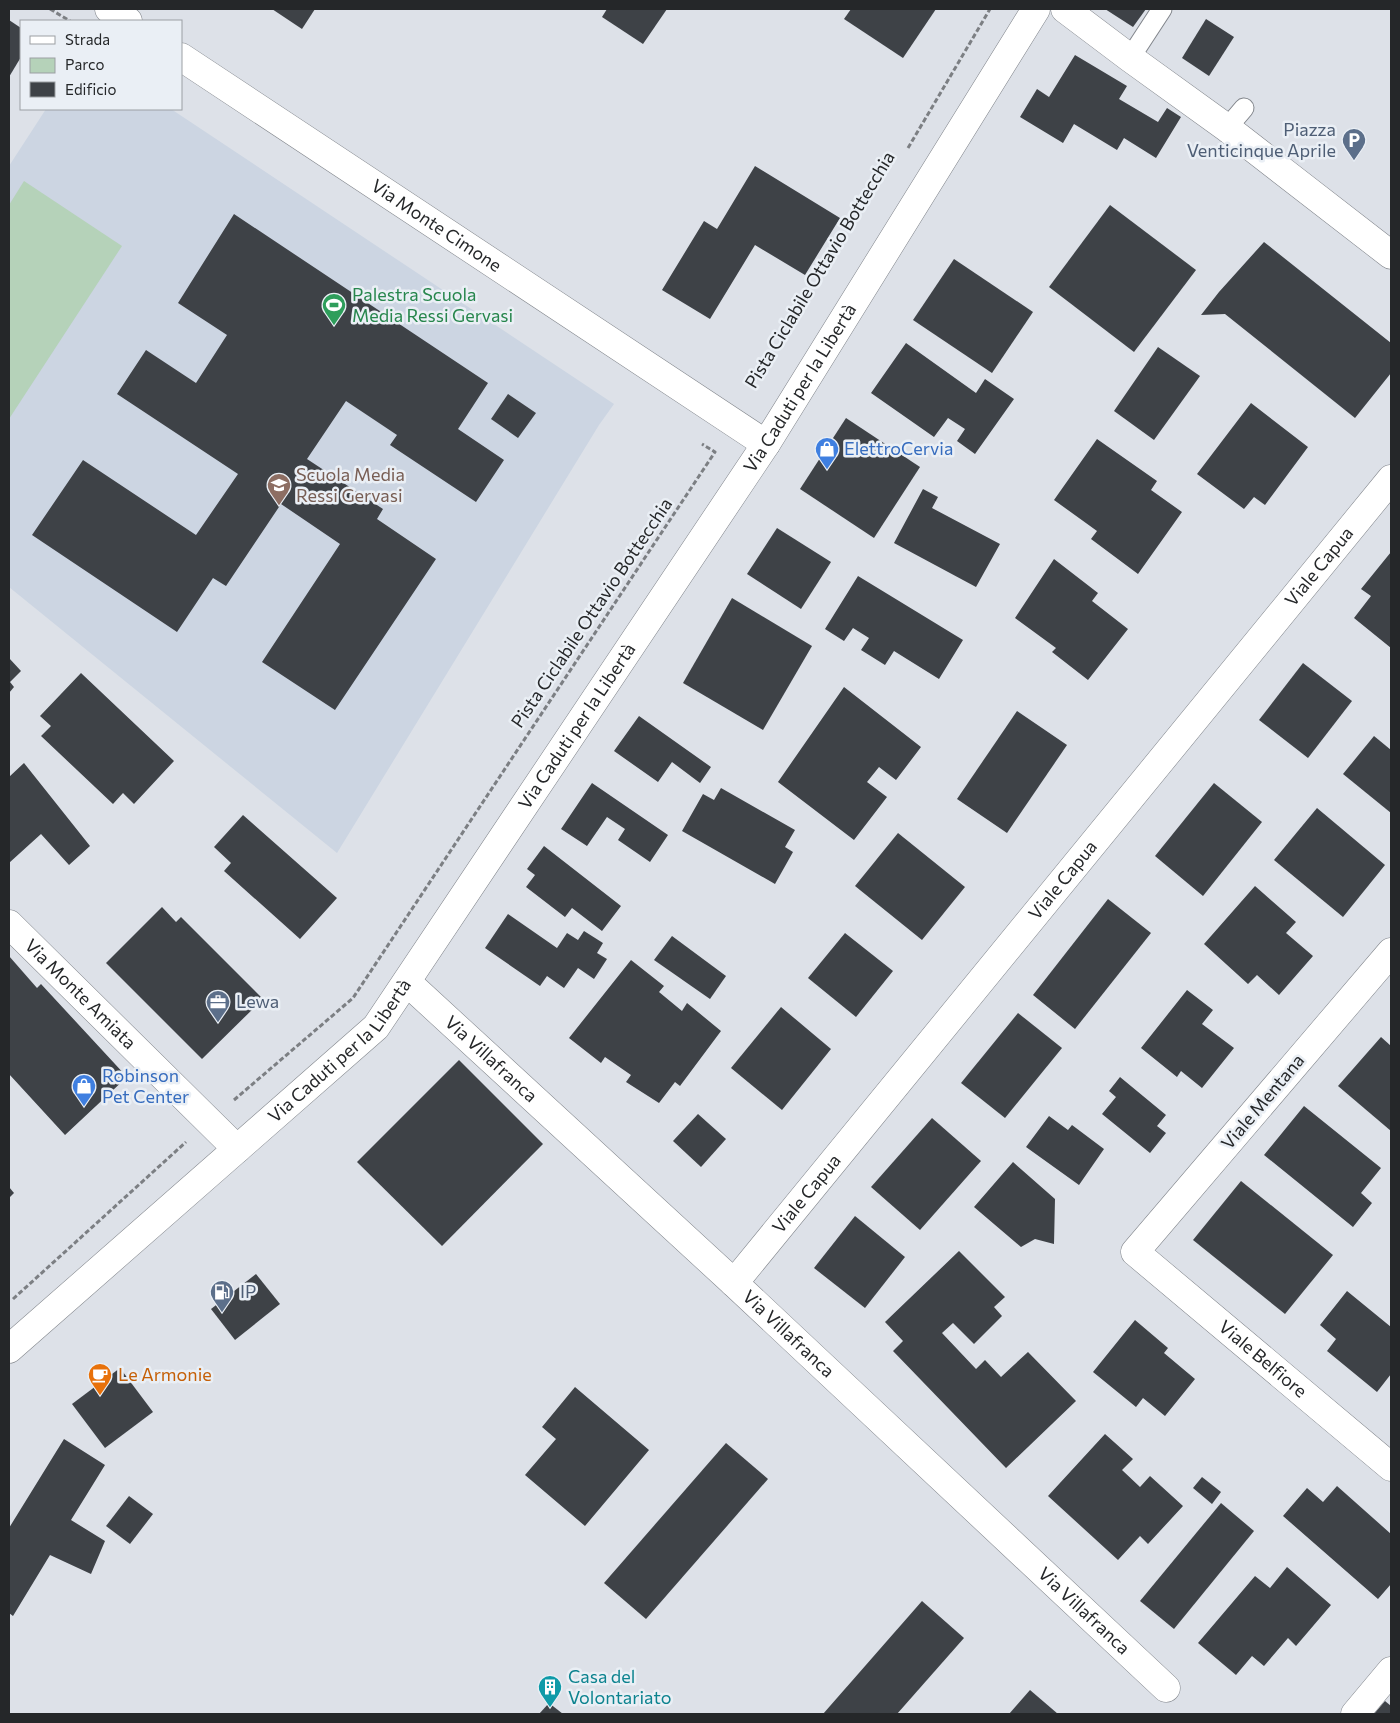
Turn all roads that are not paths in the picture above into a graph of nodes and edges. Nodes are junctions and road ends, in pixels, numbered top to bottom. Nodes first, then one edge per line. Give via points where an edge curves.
1 (109, 9) edge
2 (1036, 9) edge
3 (1065, 9) edge
4 (1162, 9) edge
5 (126, 20) edge
6 (182, 58) edge
7 (1130, 58) junction
8 (1391, 255) edge
9 (766, 444) junction
10 (1391, 478) edge
11 (9, 924) edge
12 (1391, 952) edge
13 (407, 982) junction
14 (237, 1149) junction
15 (1135, 1252) joint
16 (734, 1283) junction
17 (9, 1349) edge
18 (1391, 1467) edge
19 (1391, 1671) edge
20 (1166, 1688) dead end
21 (1355, 1714) edge

1 - 5 street
2 - 9 street, Via Caduti per la Libertà
3 - 7 street
4 - 7 lane
6 - 9 street, Via Monte Cimone
7 - 8 street via 1236,118
9 - 13 street, Via Caduti per la Libertà
10 - 16 street, Viale Capua
11 - 14 street, Via Monte Amiata
12 - 15 street, Viale Mentana
13 - 14 street, Via Caduti per la Libertà via 376,1027
13 - 16 street, Via Villafranca
14 - 17 street, Via Caduti per la Libertà
15 - 18 street, Viale Belfiore
16 - 20 street, Via Villafranca
19 - 21 street

